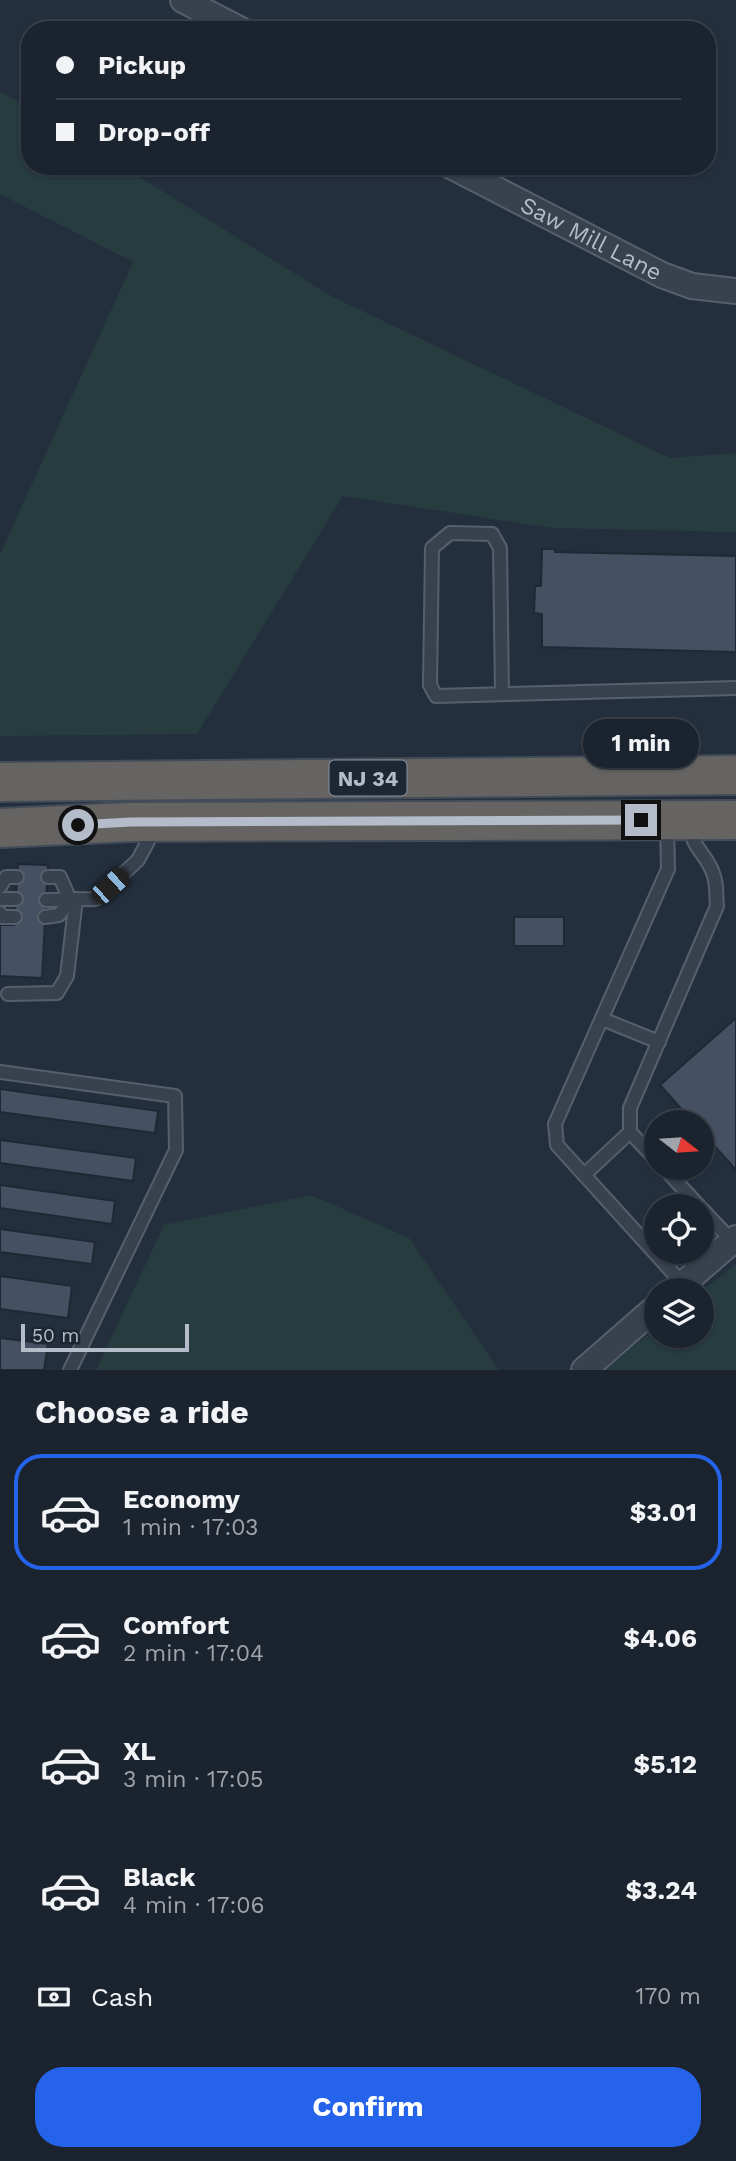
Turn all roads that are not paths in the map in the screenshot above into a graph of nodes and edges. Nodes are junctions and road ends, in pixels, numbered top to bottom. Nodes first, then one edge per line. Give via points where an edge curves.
1 (183, 0) edge
2 (224, 21) edge
3 (468, 175) edge
4 (736, 291) edge
5 (736, 688) edge
6 (502, 694) junction
7 (736, 775) edge
8 (0, 782) edge
9 (678, 820) junction
10 (736, 820) edge
11 (159, 822) junction
12 (0, 828) edge
13 (17, 877) dead end
14 (47, 877) dead end
15 (0, 887) edge
16 (0, 899) edge
17 (16, 899) dead end
18 (46, 900) dead end
19 (73, 900) junction
20 (0, 913) edge
21 (15, 917) dead end
22 (45, 917) dead end
23 (8, 995) dead end
24 (602, 1018) junction
25 (659, 1042) junction
26 (0, 1072) edge
27 (630, 1132) junction
28 (644, 1147) edge
29 (584, 1175) junction
30 (675, 1180) edge
31 (688, 1194) edge
32 (714, 1221) edge
33 (734, 1240) edge
34 (672, 1278) edge
35 (690, 1278) edge
36 (644, 1318) edge
37 (70, 1370) edge
38 (584, 1370) edge

1 - 2 street
3 - 4 street, Saw Mill Lane via 662,275 692,286
5 - 6 lane
6 - 6 lane via 436,696 430,685 432,548 450,533 492,534 500,548
7 - 8 highway, NJ 34
9 - 10 highway, NJ 34
9 - 11 highway, NJ 34
9 - 24 lane via 668,869
9 - 25 lane via 714,876 717,906
11 - 12 highway, NJ 34
11 - 19 lane via 138,860 96,899
13 - 15 lane via 6,877
14 - 19 lane via 60,877
16 - 17 lane
18 - 19 lane
19 - 22 lane via 59,915
19 - 23 lane via 67,976 57,993
20 - 21 lane
24 - 25 lane
24 - 29 lane via 555,1124 557,1145
25 - 27 lane via 630,1108
26 - 37 lane via 174,1096 176,1150
27 - 28 lane
27 - 29 lane
29 - 34 lane
30 - 31 lane
32 - 33 lane
33 - 35 street
36 - 38 street

